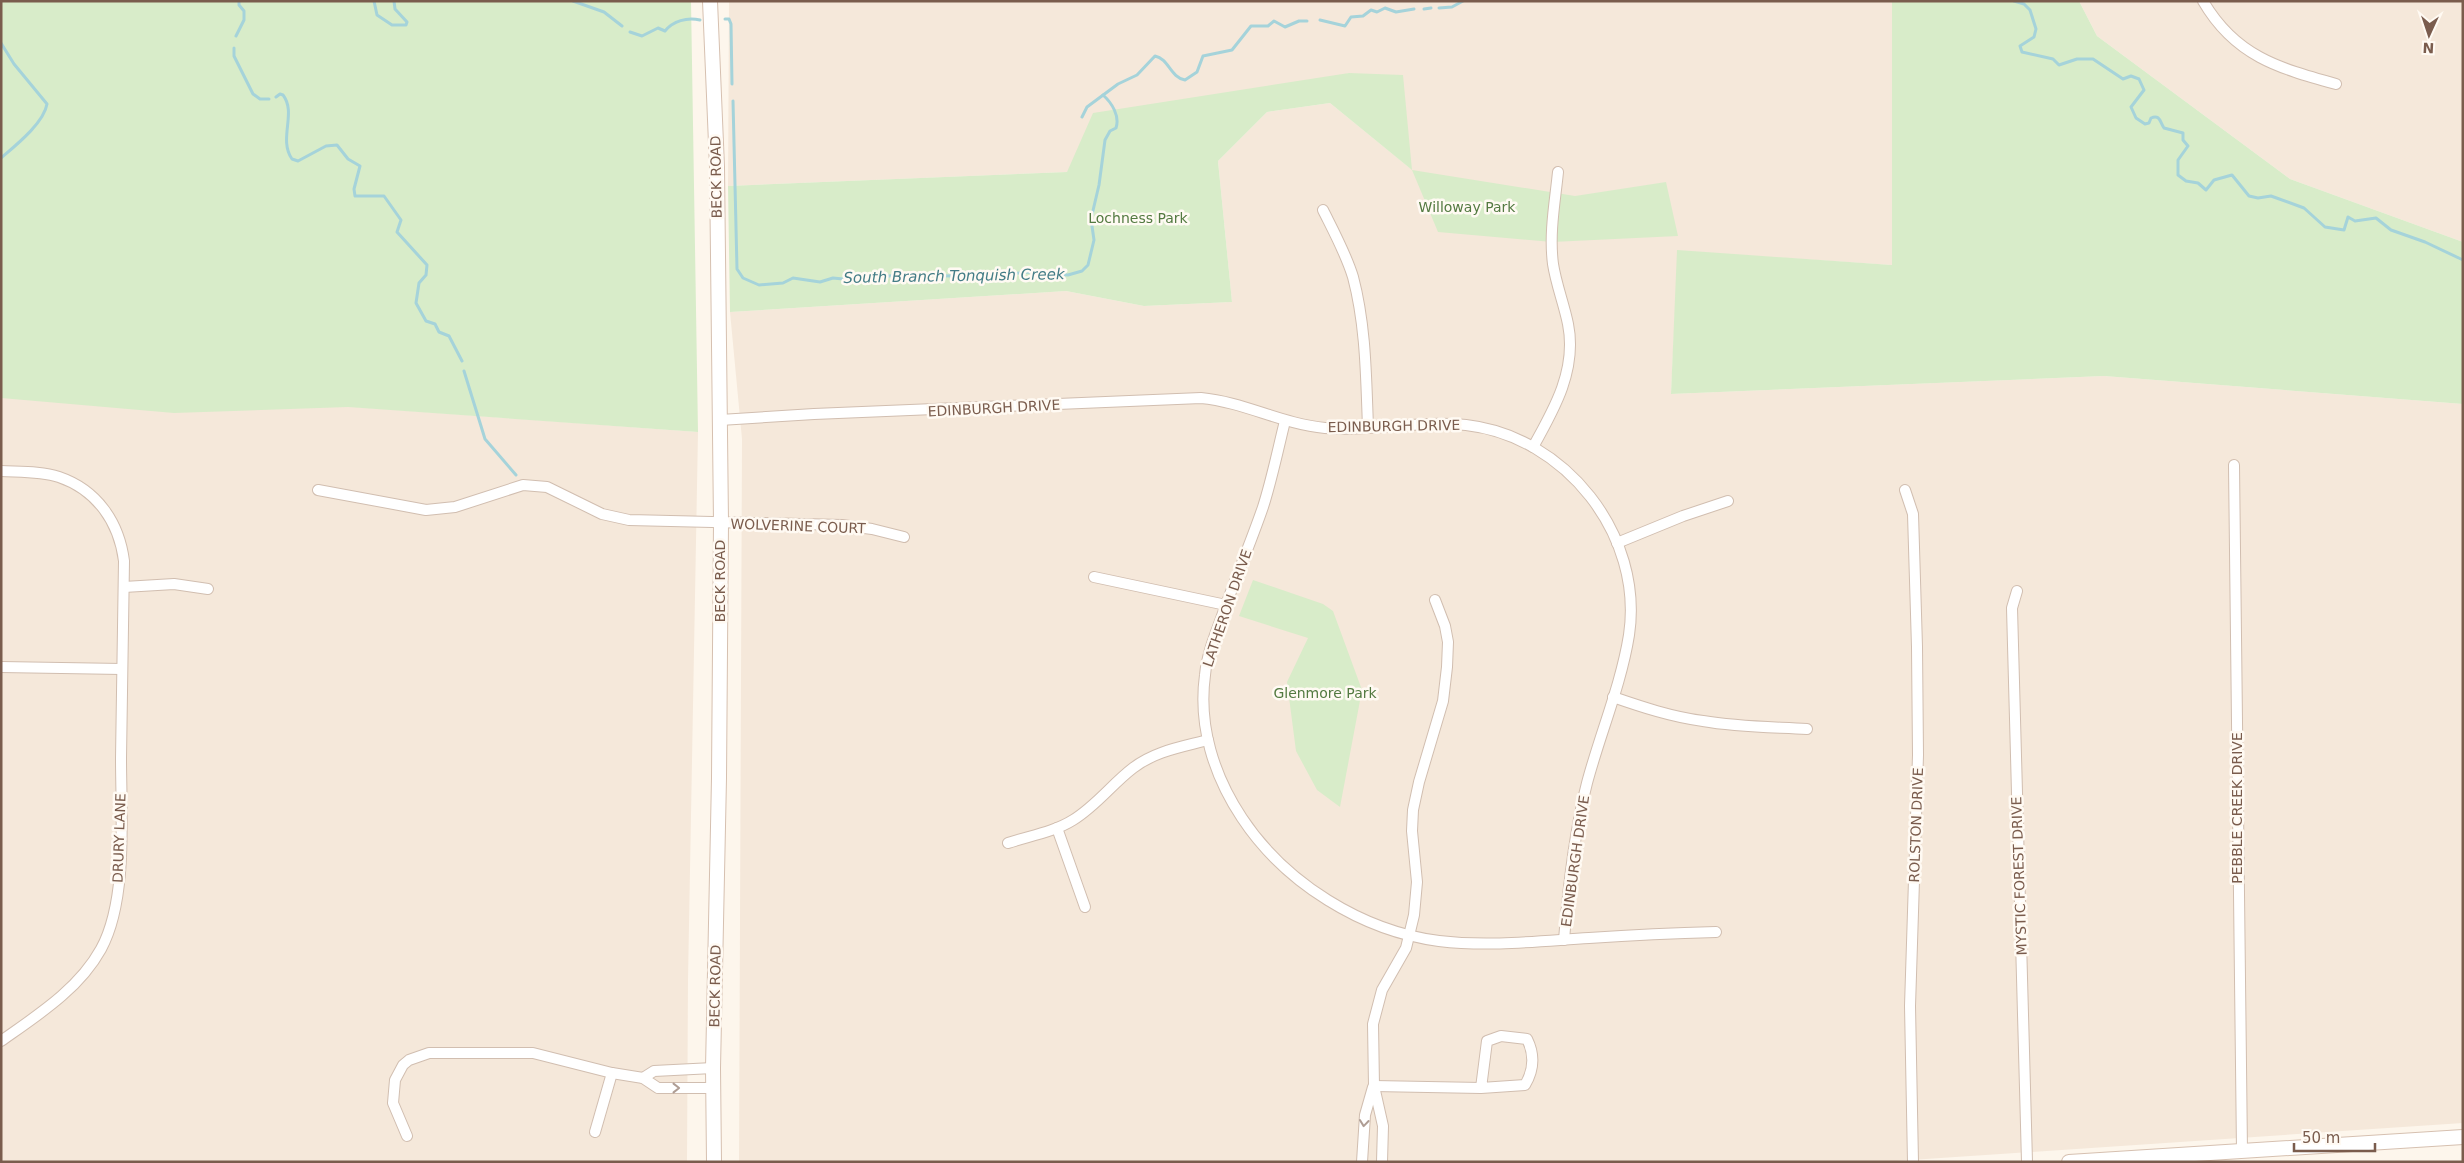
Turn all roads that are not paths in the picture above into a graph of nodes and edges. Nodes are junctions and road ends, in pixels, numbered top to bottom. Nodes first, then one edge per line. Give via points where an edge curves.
1 (710, 1) edge
2 (2203, 1) edge
3 (2336, 84) dead end
4 (1558, 172) dead end
5 (1323, 210) dead end
6 (720, 420) junction
7 (1285, 421) junction
8 (1368, 427) junction
9 (1533, 446) junction
10 (2234, 465) dead end
11 (1, 471) edge
12 (318, 490) dead end
13 (1905, 490) dead end
14 (1728, 501) dead end
15 (721, 522) junction
16 (904, 537) dead end
17 (1617, 543) junction
18 (1094, 577) dead end
19 (124, 587) junction
20 (208, 589) dead end
21 (2017, 591) dead end
22 (1435, 600) dead end
23 (1226, 605) junction
24 (1, 667) edge
25 (122, 670) junction
26 (1613, 697) junction
27 (1807, 729) dead end
28 (1208, 740) junction
29 (1057, 828) junction
30 (1008, 843) dead end
31 (1085, 907) dead end
32 (1716, 932) dead end
33 (1410, 936) junction
34 (1564, 940) junction
35 (1, 1041) edge
36 (713, 1068) junction
37 (612, 1073) junction
38 (643, 1078) junction
39 (1374, 1086) junction
40 (713, 1088) junction
41 (1481, 1088) junction
42 (595, 1132) dead end
43 (407, 1136) dead end
44 (2463, 1136) edge
45 (2242, 1151) junction
46 (714, 1162) edge
47 (1362, 1162) edge
48 (1382, 1162) edge
49 (1913, 1162) edge
50 (2027, 1162) edge
51 (2069, 1162) edge

1 - 6 main road, BECK ROAD
2 - 3 street via 2219,26 2248,52 2286,70
4 - 9 street via 1551,238 1568,325 1570,356 1560,395
5 - 8 street via 1347,260 1360,311 1365,347
6 - 7 street, EDINBURGH DRIVE via 1201,398 1226,402
6 - 15 main road, BECK ROAD
7 - 8 street, EDINBURGH DRIVE via 1327,428
7 - 23 street, LATHERON DRIVE via 1263,506
8 - 9 street, EDINBURGH DRIVE via 1464,425 1498,432
9 - 17 street, EDINBURGH DRIVE via 1584,487 1604,515
10 - 45 street, PEBBLE CREEK DRIVE
11 - 19 street, DRURY LANE via 58,477 89,493 118,531 124,561
12 - 15 street, WOLVERINE COURT via 426,510 455,507 523,485 547,487 602,514 630,520
13 - 49 street, ROLSTON DRIVE via 1913,514 1917,648 1918,755 1910,1006
14 - 17 street
15 - 16 street, WOLVERINE COURT via 842,525 872,528
15 - 36 main road, BECK ROAD via 720,763
17 - 26 street, EDINBURGH DRIVE via 1628,580 1630,614 1625,654
18 - 23 street
19 - 20 street via 174,584
19 - 25 street, DRURY LANE
21 - 50 street, MYSTIC FOREST DRIVE via 2012,608
22 - 33 street via 1448,642 1447,667 1443,701 1414,810 1412,831 1417,882
23 - 28 street, LATHERON DRIVE via 1204,676 1203,711
24 - 25 street
25 - 35 street, DRURY LANE via 120,851 117,898 111,926 94,959 74,985
26 - 27 street via 1700,721
26 - 34 street, EDINBURGH DRIVE via 1581,808
28 - 29 street via 1143,761 1089,809
28 - 33 street, LATHERON DRIVE via 1219,776 1236,808 1256,837 1282,865 1310,888 1344,909
29 - 30 street
29 - 31 street
32 - 34 street, LATHERON DRIVE
33 - 34 street, LATHERON DRIVE via 1472,944
33 - 39 street via 1377,1004 1373,1024
36 - 38 street via 654,1071
36 - 40 main road, BECK ROAD
37 - 38 street
37 - 42 street
37 - 43 street via 533,1053 423,1054 409,1060 395,1080 393,1103
38 -> 40 street via 658,1088
39 - 41 street
39 -> 47 street via 1365,1115
39 - 48 street via 1383,1126
40 - 46 main road, BECK ROAD
41 - 41 street via 1525,1085 1532,1073 1531,1048 1527,1039 1501,1036 1487,1042
44 - 45 main road
45 - 51 main road

